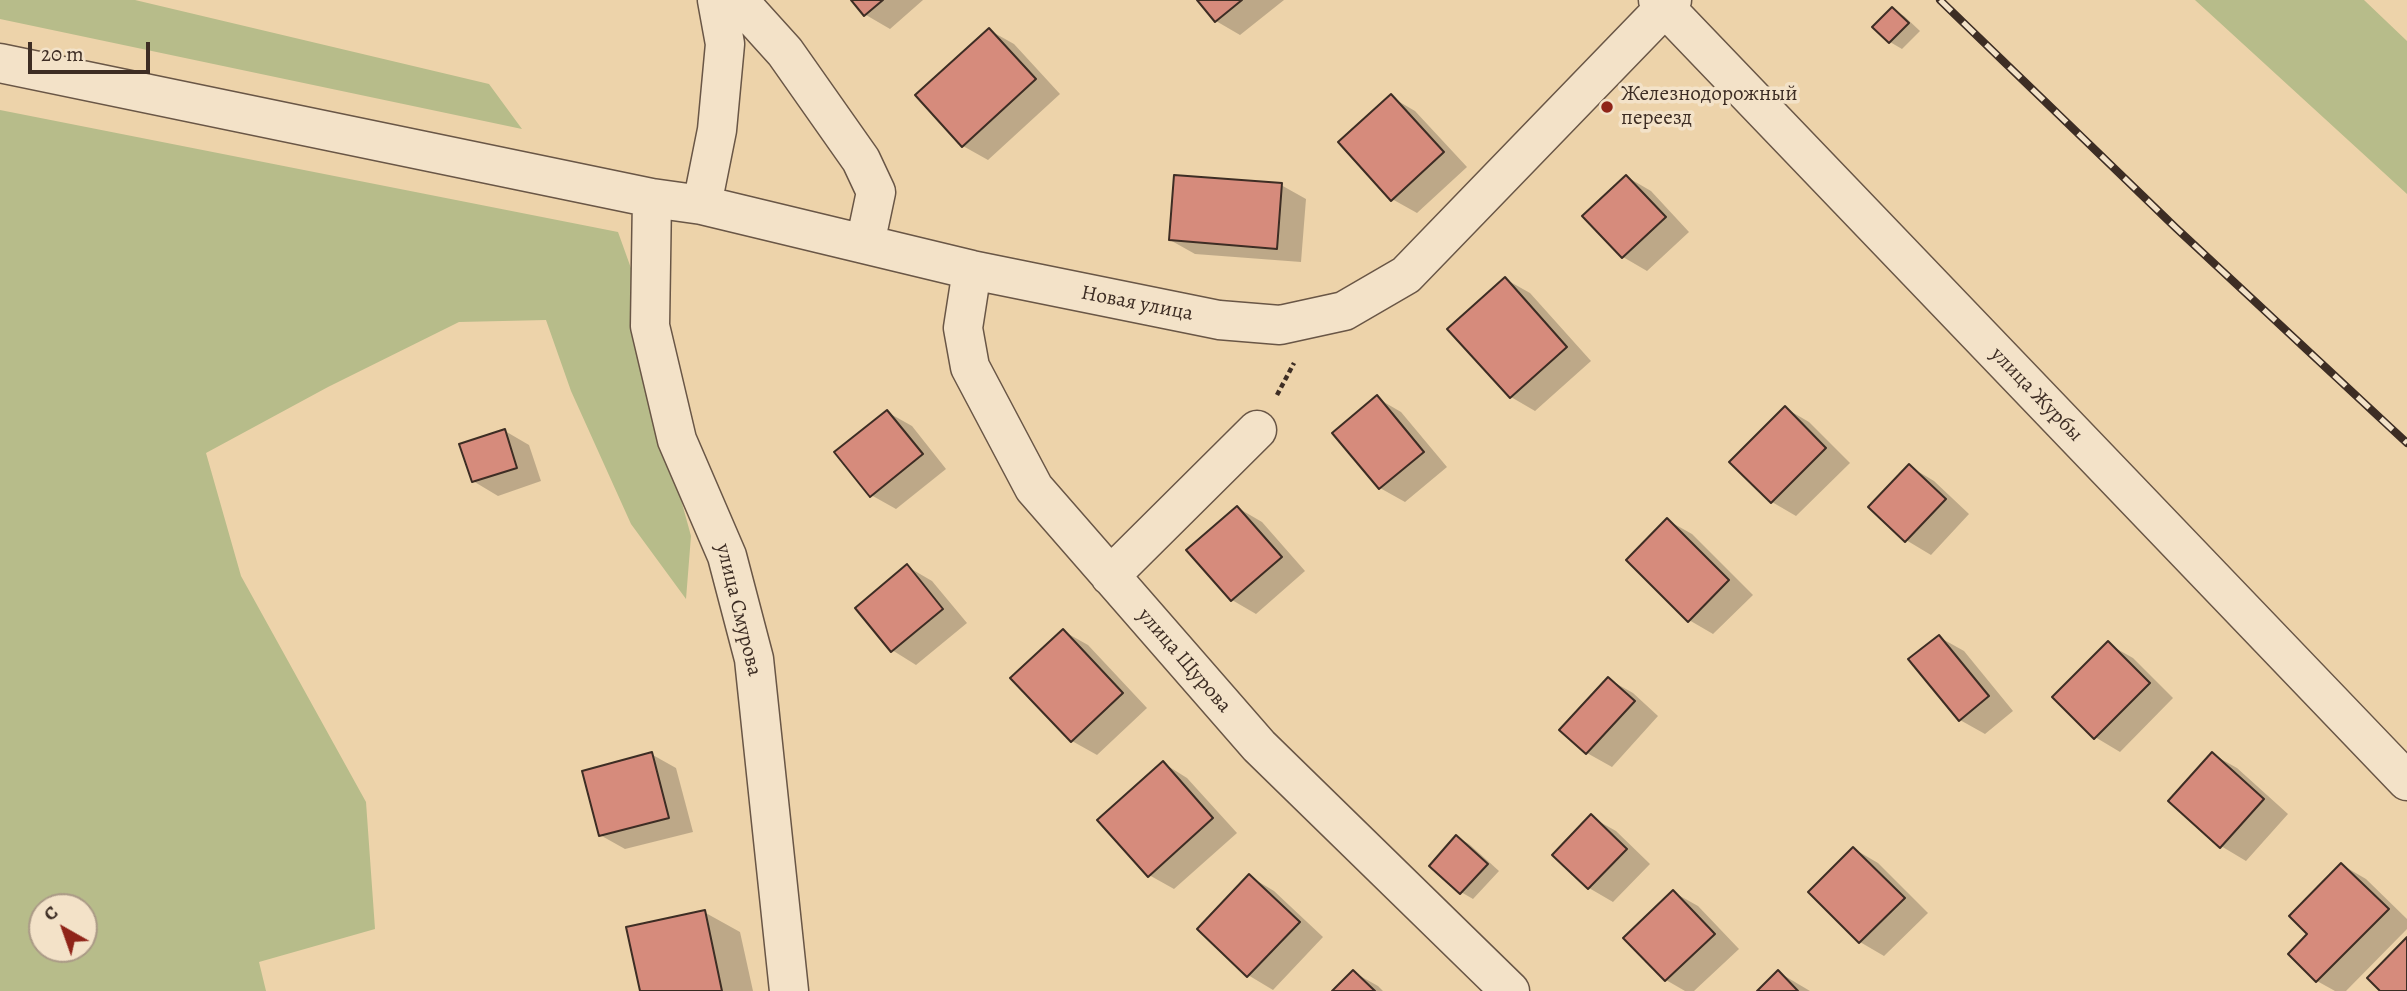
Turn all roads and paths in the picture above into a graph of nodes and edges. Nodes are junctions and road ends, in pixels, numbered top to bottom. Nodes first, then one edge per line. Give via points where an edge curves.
1 (717, 0) edge
2 (738, 0) edge
3 (1665, 3) edge
4 (0, 63) edge
5 (652, 198) junction
6 (702, 205) junction
7 (865, 244) junction
8 (972, 270) junction
9 (1300, 353) dead end
10 (1257, 430) joint
11 (1110, 576) junction
12 (2407, 781) edge
13 (789, 991) edge
14 (1510, 991) edge

1 - 6 street via 725,44 717,130
2 - 7 street via 785,52 861,160 876,192
3 - 8 street, Новая улица via 1406,275 1344,311 1280,325 1219,320
3 - 12 street, улица Журбы
4 - 5 street, Новая улица
5 - 6 street, Новая улица
5 - 13 street, улица Смурова via 650,326 677,440 727,555 754,659
6 - 7 street, Новая улица
7 - 8 street, Новая улица
8 - 11 street, улица Щурова via 962,328 970,367 1034,488
9 - 10 path
10 - 11 street
11 - 14 street, улица Щурова via 1259,746

